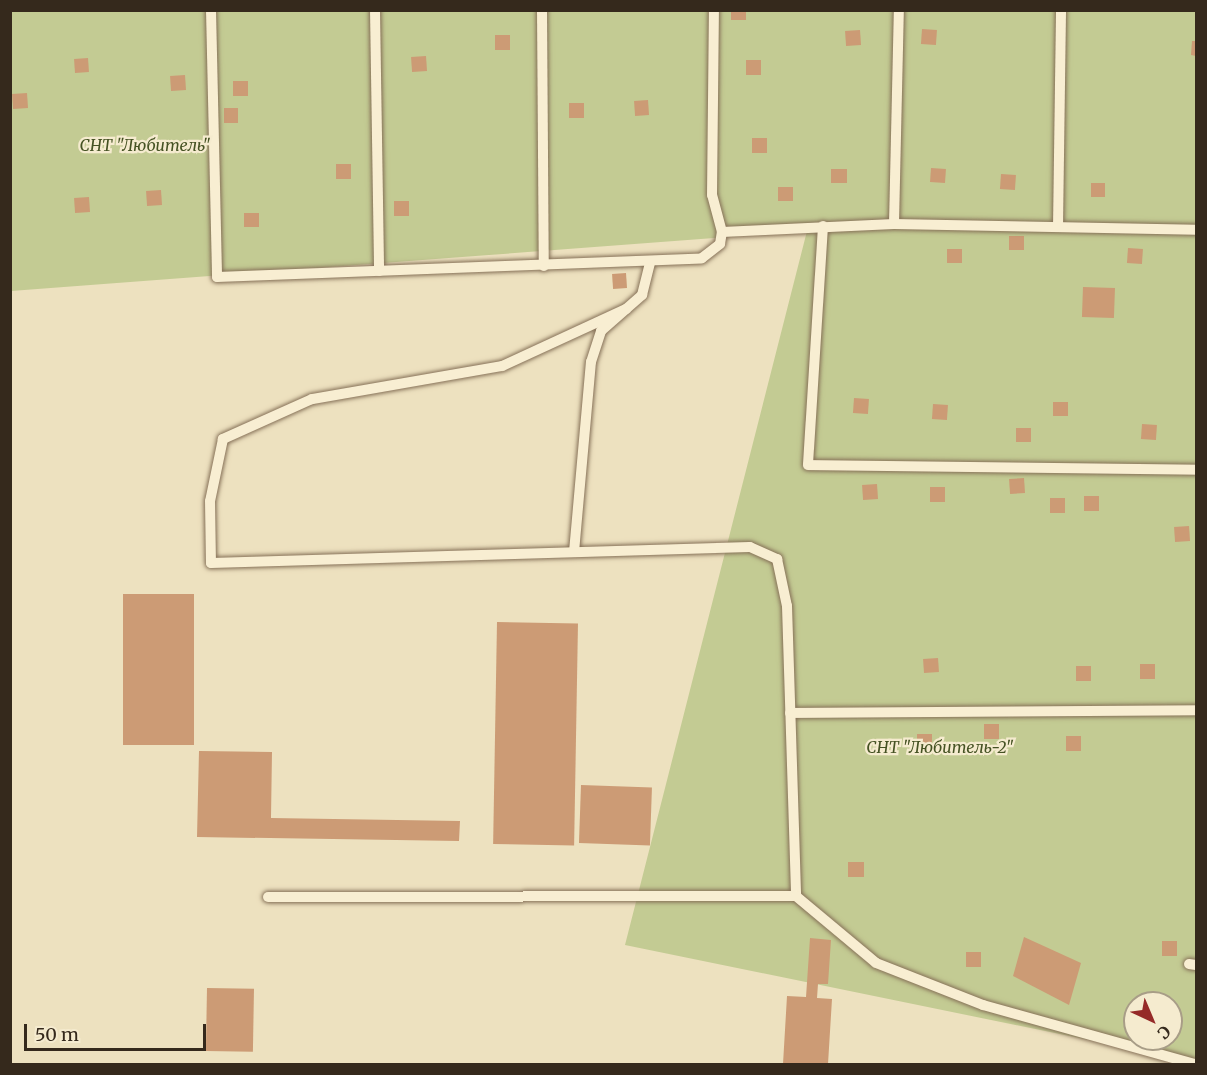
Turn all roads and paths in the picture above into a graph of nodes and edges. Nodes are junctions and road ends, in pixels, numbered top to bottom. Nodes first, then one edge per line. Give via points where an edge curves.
1 (210, 10) edge
2 (375, 10) edge
3 (542, 10) edge
4 (714, 10) edge
5 (899, 10) edge
6 (1061, 10) edge
7 (894, 224) junction
8 (823, 226) junction
9 (1058, 227) junction
10 (1197, 230) edge
11 (722, 232) junction
12 (650, 263) junction
13 (544, 266) junction
14 (379, 271) junction
15 (626, 309) junction
16 (1197, 470) edge
17 (574, 552) junction
18 (1197, 710) edge
19 (790, 713) junction
20 (796, 896) junction
21 (268, 897) dead end
22 (1195, 1065) edge

1 - 14 lane via 217,278
2 - 14 lane
3 - 13 lane
4 - 11 lane via 712,195
5 - 7 lane
6 - 9 lane
7 - 8 lane
7 - 9 lane
8 - 11 lane
8 - 16 lane via 808,465
9 - 10 lane
11 - 12 lane via 720,244 702,258
12 - 13 lane
12 - 15 lane via 642,295
13 - 14 lane
15 - 17 lane via 601,332 591,362
15 - 17 lane via 502,366 312,399 223,439 210,501 211,563
17 - 19 lane via 750,547 777,559 787,606
18 - 19 lane
19 - 20 lane
20 - 21 lane
20 - 22 lane via 876,963 983,1005

